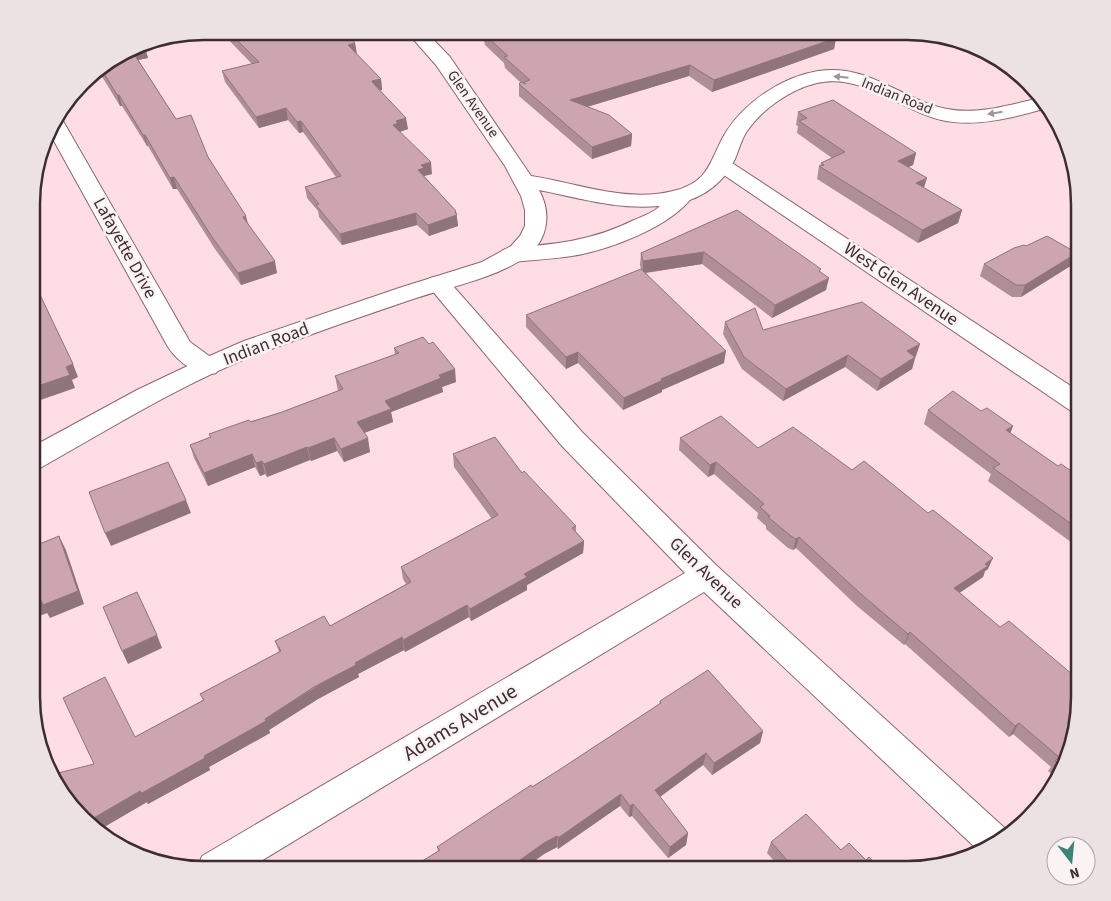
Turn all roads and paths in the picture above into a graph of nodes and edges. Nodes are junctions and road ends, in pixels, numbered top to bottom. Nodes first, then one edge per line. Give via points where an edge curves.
1 (424, 40) edge
2 (1037, 104) edge
3 (58, 130) edge
4 (722, 165) junction
5 (523, 181) junction
6 (682, 196) junction
7 (511, 255) junction
8 (438, 283) junction
9 (207, 367) junction
10 (1071, 399) edge
11 (40, 456) edge
12 (706, 575) junction
13 (991, 838) edge
14 (228, 861) edge

1 - 5 street, Glen Avenue via 467,95
2 -> 4 street, Indian Road via 982,114 946,115 854,78 816,77 789,88 757,108 737,132
3 - 9 street, Lafayette Drive via 181,347
4 - 6 street, Indian Road via 700,190
4 - 10 street, West Glen Avenue
5 - 6 street, Indian Road via 607,198 640,201
5 - 7 street, Indian Road via 532,196 536,226 530,239
6 - 7 street, Indian Road via 662,215 601,241 573,249
7 - 8 street, Indian Road via 490,267
8 - 9 street, Indian Road via 253,347
8 - 12 street, Glen Avenue via 572,439
9 - 11 street, Indian Road via 146,396
12 - 13 street, Glen Avenue
12 - 14 street, Adams Avenue

